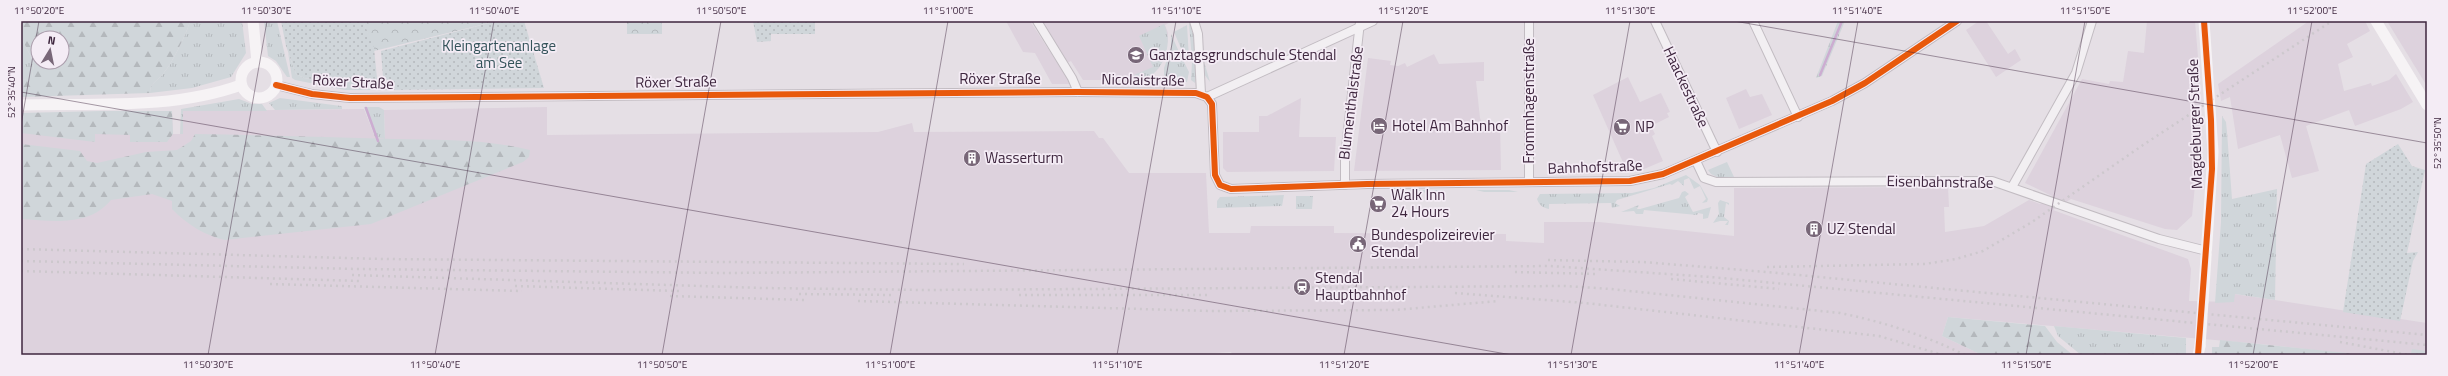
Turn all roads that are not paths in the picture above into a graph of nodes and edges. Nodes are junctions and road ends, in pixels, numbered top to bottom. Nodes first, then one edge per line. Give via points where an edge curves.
1 (253, 21) edge
2 (1037, 21) edge
3 (1194, 21) edge
4 (1373, 21) edge
5 (1529, 21) edge
6 (1655, 21) edge
7 (1753, 21) edge
8 (1957, 21) edge
9 (2092, 21) edge
10 (2204, 21) edge
11 (2376, 21) edge
12 (1360, 24) edge
13 (257, 62) junction
14 (276, 85) junction
15 (241, 86) junction
16 (1078, 92) junction
17 (1204, 95) junction
18 (21, 105) edge
19 (2427, 106) edge
20 (1798, 117) junction
21 (1716, 152) junction
22 (1696, 161) junction
23 (1529, 182) junction
24 (1345, 184) junction
25 (2012, 187) junction
26 (2207, 251) junction
27 (2199, 350) edge

1 - 13 main road
2 - 16 street
3 - 17 street via 1198,34
4 - 12 street, Nicolaistraße
5 - 23 street, Frommhagenstraße
6 - 21 street, Haackestraße
7 - 20 street
8 - 20 street, Bahnhofstraße via 1865,82
9 - 25 street via 2076,73
10 - 26 main road, Magdeburger Straße via 2212,152
11 - 19 main road
12 - 17 street, Nicolaistraße
12 - 24 street, Blumenthalstraße via 1344,157
13 - 14 main road via 264,62 273,68
13 - 15 main road via 251,63 243,70
14 - 15 main road via 271,93 259,98 249,96
14 - 16 street, Röxer Straße via 312,94 350,98
15 - 18 main road via 176,101
16 - 17 street, Nicolaistraße
17 - 24 street, Bahnhofstraße via 1213,112 1214,175 1220,185 1246,190
20 - 21 street, Bahnhofstraße
21 - 22 street, Bahnhofstraße
22 - 23 street, Bahnhofstraße via 1657,177 1642,180
22 - 25 street, Eisenbahnstraße via 1704,178 1712,181 1985,180
23 - 24 street, Bahnhofstraße
25 - 26 street, Eisenbahnstraße via 2159,239
26 - 27 main road, Magdeburger Straße, bridge

